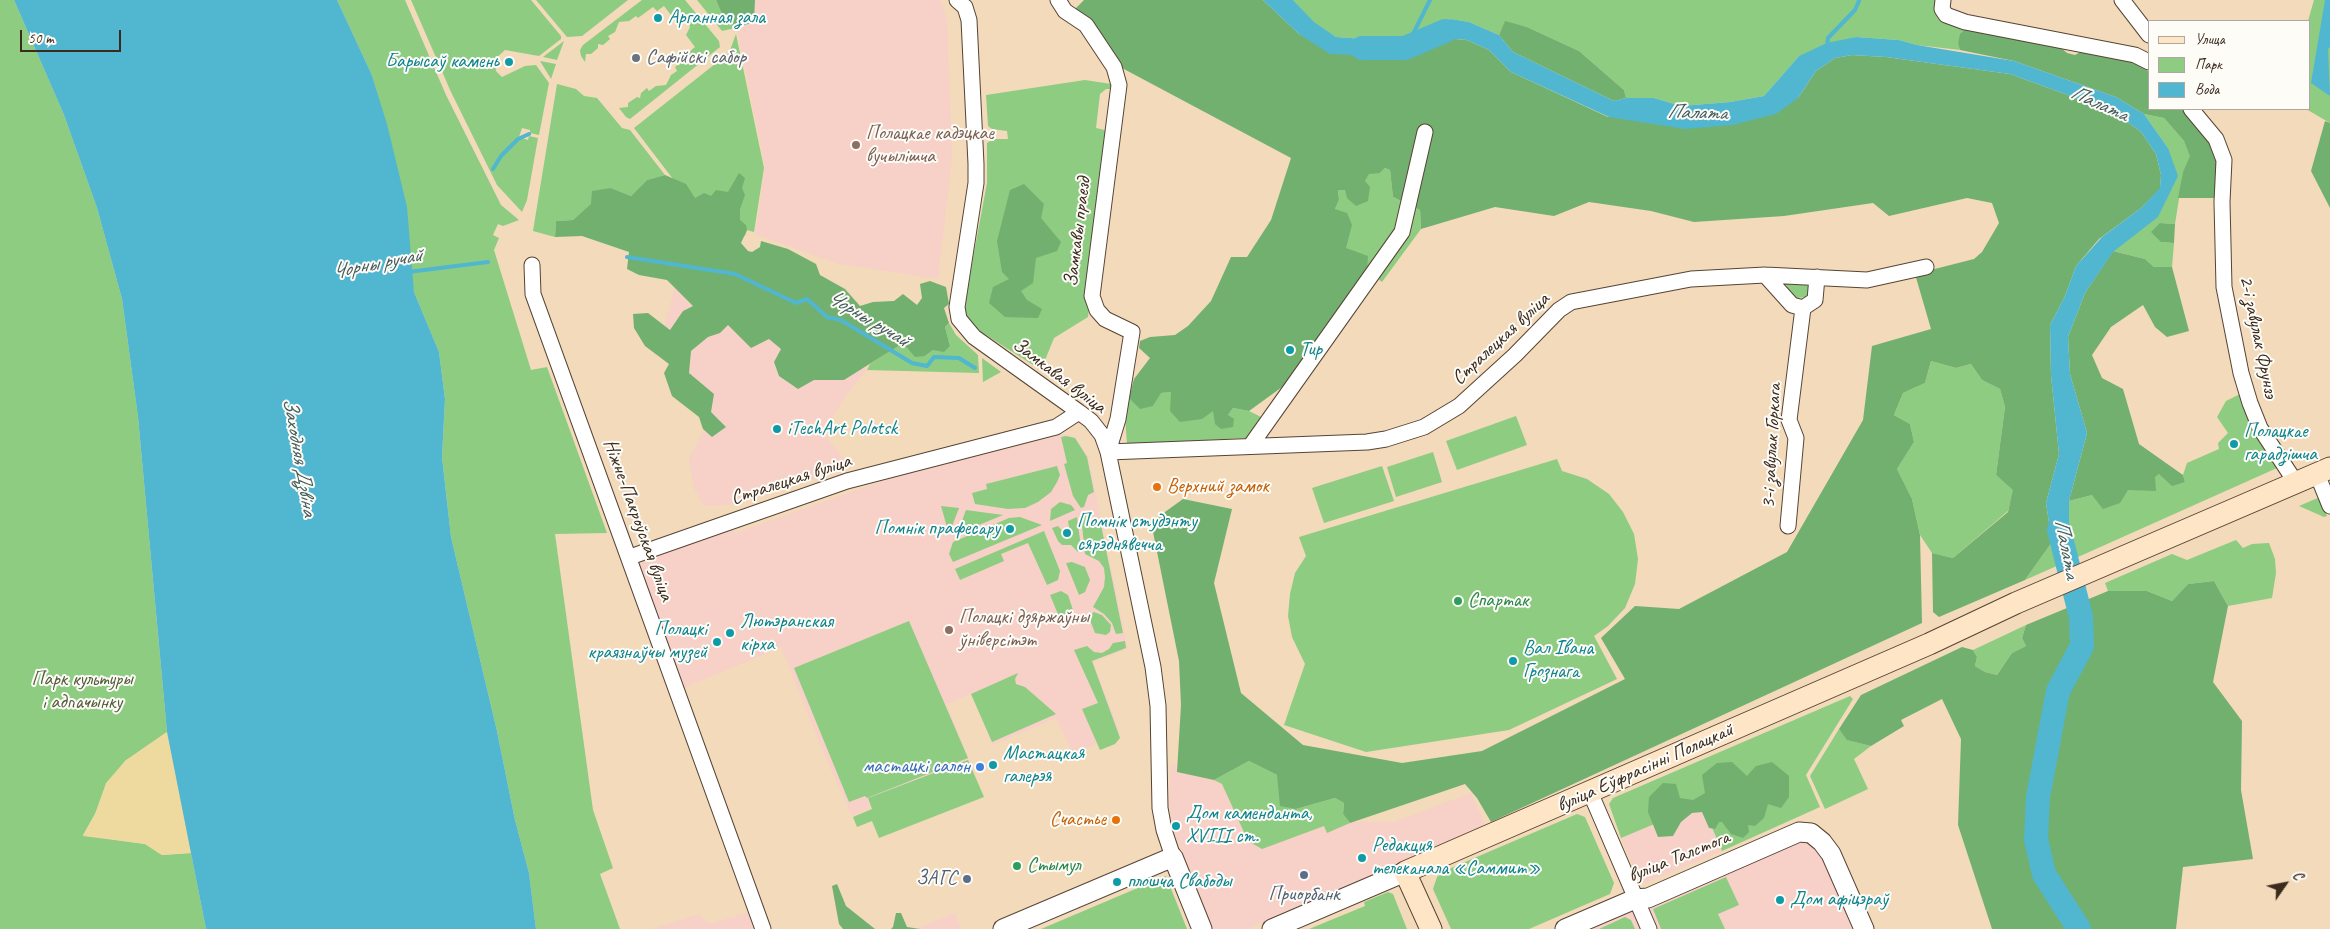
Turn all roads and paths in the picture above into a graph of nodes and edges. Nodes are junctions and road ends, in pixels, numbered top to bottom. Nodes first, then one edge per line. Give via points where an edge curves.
1 (957, 0) edge
2 (1058, 0) edge
3 (1943, 0) edge
4 (2122, 0) edge
5 (2148, 34) edge
6 (2148, 62) edge
7 (2193, 110) edge
8 (1425, 132) dead end
9 (532, 265) dead end
10 (1926, 267) dead end
11 (1765, 275) junction
12 (1817, 277) junction
13 (1803, 308) junction
14 (1079, 412) junction
15 (1251, 445) junction
16 (1108, 452) junction
17 (2324, 471) edge
18 (2296, 483) junction
19 (2330, 506) edge
20 (1788, 526) dead end
21 (630, 557) junction
22 (1590, 792) junction
23 (1173, 857) junction
24 (1405, 872) junction
25 (1634, 899) junction
26 (763, 929) edge
27 (1003, 929) edge
28 (1202, 929) edge
29 (1272, 929) edge
30 (1431, 929) edge
31 (1565, 929) edge
32 (1649, 929) edge
33 (1864, 929) edge

1 - 14 street, Замкавая вуліца via 965,7 969,20 976,164 976,183 957,307 959,318 974,337
2 - 16 street, Замкавы праезд via 1065,11 1086,25 1114,67 1119,85 1092,296 1097,310 1105,319 1132,332 1118,419
3 - 6 street via 1942,9 1946,15 1966,22 2135,55
4 - 5 street
7 - 18 street, 2-і завулак Фрунзэ via 2216,139 2224,160 2224,287 2241,373 2260,428
8 - 15 street via 1402,232
9 - 21 street, Ніжне-Пакроўская вуліца via 533,294
10 - 12 street, Стралецкая вуліца via 1867,280
11 - 12 street, Стралецкая вуліца
11 - 13 street via 1792,304
11 - 15 street, Стралецкая вуліца via 1691,279 1571,302 1459,406 1424,427 1367,442
12 - 13 street, 3-і завулак Горкага via 1815,300
13 - 20 street, 3-і завулак Горкага via 1789,420 1796,438
14 - 16 street, Замкавая вуліца via 1102,436
14 - 21 street, Стралецкая вуліца via 1056,427 847,482
15 - 16 street, Стралецкая вуліца
16 - 23 street, Замкавая вуліца via 1153,667 1158,706 1160,808
17 - 18 main road
17 - 19 street
18 - 22 main road, вуліца Еўфрасінні Полацкай
21 - 26 street, Ніжне-Пакроўская вуліца
22 - 24 main road, вуліца Еўфрасінні Полацкай
22 - 25 street
23 - 27 street
23 - 28 street
24 - 29 street, вуліца Еўфрасінні Полацкай
24 - 30 main road
25 - 31 street, вуліца Талстога
25 - 32 street
25 - 33 street, вуліца Талстога via 1648,898 1790,835 1811,833 1831,854

